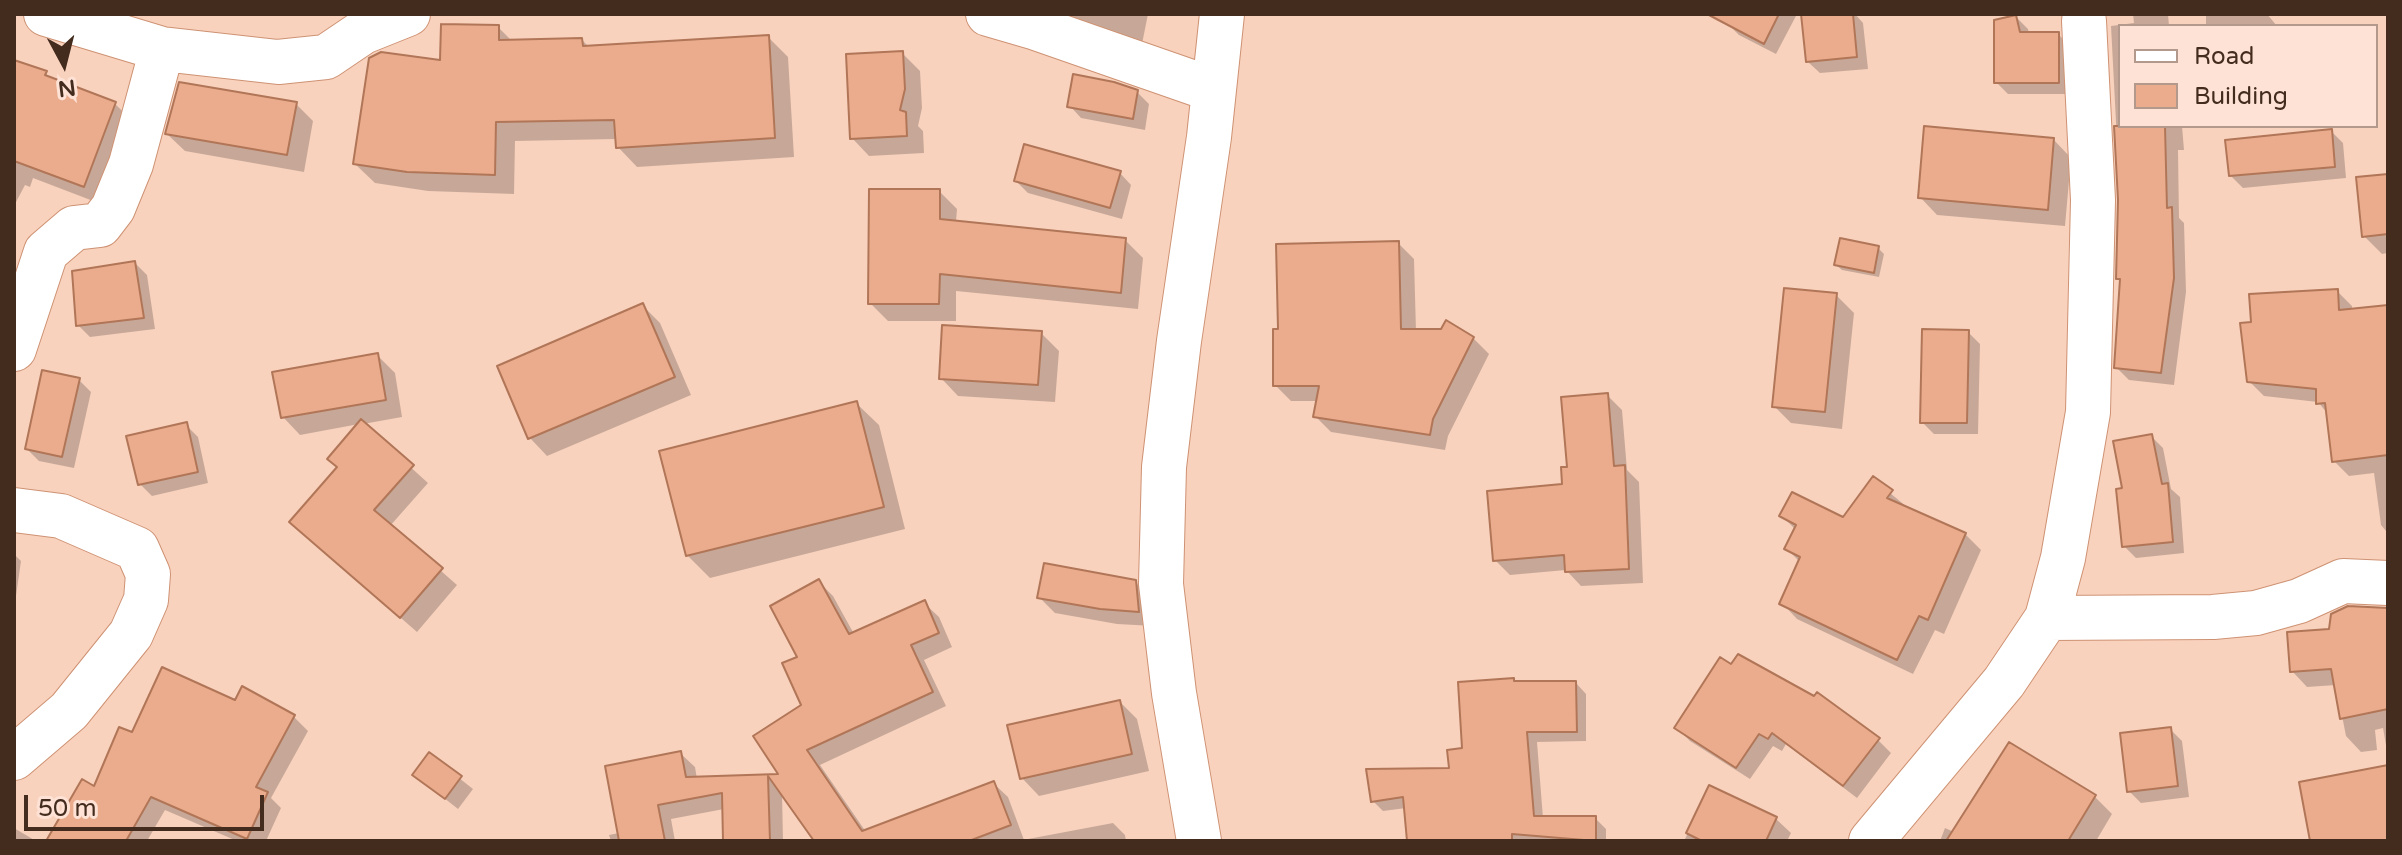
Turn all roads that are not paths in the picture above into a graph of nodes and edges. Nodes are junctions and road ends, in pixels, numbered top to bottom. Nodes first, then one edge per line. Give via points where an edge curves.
1 (46, 14) edge
2 (408, 14) edge
3 (988, 14) edge
4 (1222, 14) edge
5 (2084, 21) dead end
6 (162, 49) junction
7 (1214, 90) junction
8 (14, 349) edge
9 (14, 510) edge
10 (2388, 583) edge
11 (2047, 618) junction
12 (14, 758) edge
13 (1199, 841) edge
14 (1871, 841) edge

1 - 6 street
2 - 6 street via 363,32 326,57 278,62
3 - 7 street
4 - 7 street
5 - 11 street via 2093,200 2088,412
6 - 8 street via 131,164 113,208 100,225 74,228 46,252
7 - 13 street via 1164,467 1161,584
9 - 12 street via 61,516 96,529 137,549 148,574 146,600 131,634 69,711
10 - 11 street via 2343,581 2256,613
11 - 14 street via 2004,682

